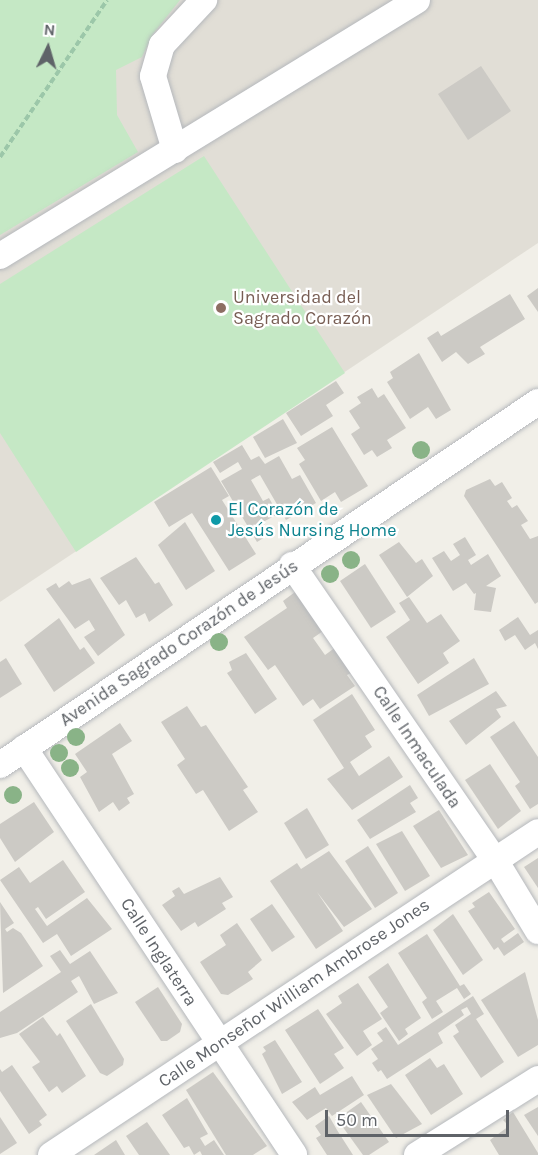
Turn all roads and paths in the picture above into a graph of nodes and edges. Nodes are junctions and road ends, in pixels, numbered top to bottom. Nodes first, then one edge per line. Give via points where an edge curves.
1 (107, 0) edge
2 (204, 0) edge
3 (417, 0) edge
4 (176, 150) junction
5 (0, 157) edge
6 (0, 256) edge
7 (538, 402) edge
8 (292, 565) junction
9 (24, 748) junction
10 (0, 765) edge
11 (538, 832) edge
12 (495, 860) junction
13 (538, 931) edge
14 (219, 1044) junction
15 (538, 1079) edge
16 (51, 1155) edge
17 (294, 1155) edge
18 (417, 1155) edge

1 - 5 path
2 - 4 street via 162,45 153,76
3 - 4 street
4 - 6 street
7 - 8 street, Avenida Sagrado Corazón de Jesús
8 - 9 street, Avenida Sagrado Corazón de Jesús
8 - 12 street, Calle Inmaculada
9 - 10 street, Avenida Sagrado Corazón de Jesús
9 - 14 street, Calle Inglaterra
11 - 12 street, Calle Monseñor William Ambrose Jones
12 - 13 street, Calle Inmaculada
12 - 14 street, Calle Monseñor William Ambrose Jones
14 - 16 street, Calle Monseñor William Ambrose Jones
14 - 17 street, Calle Inglaterra
15 - 18 street

